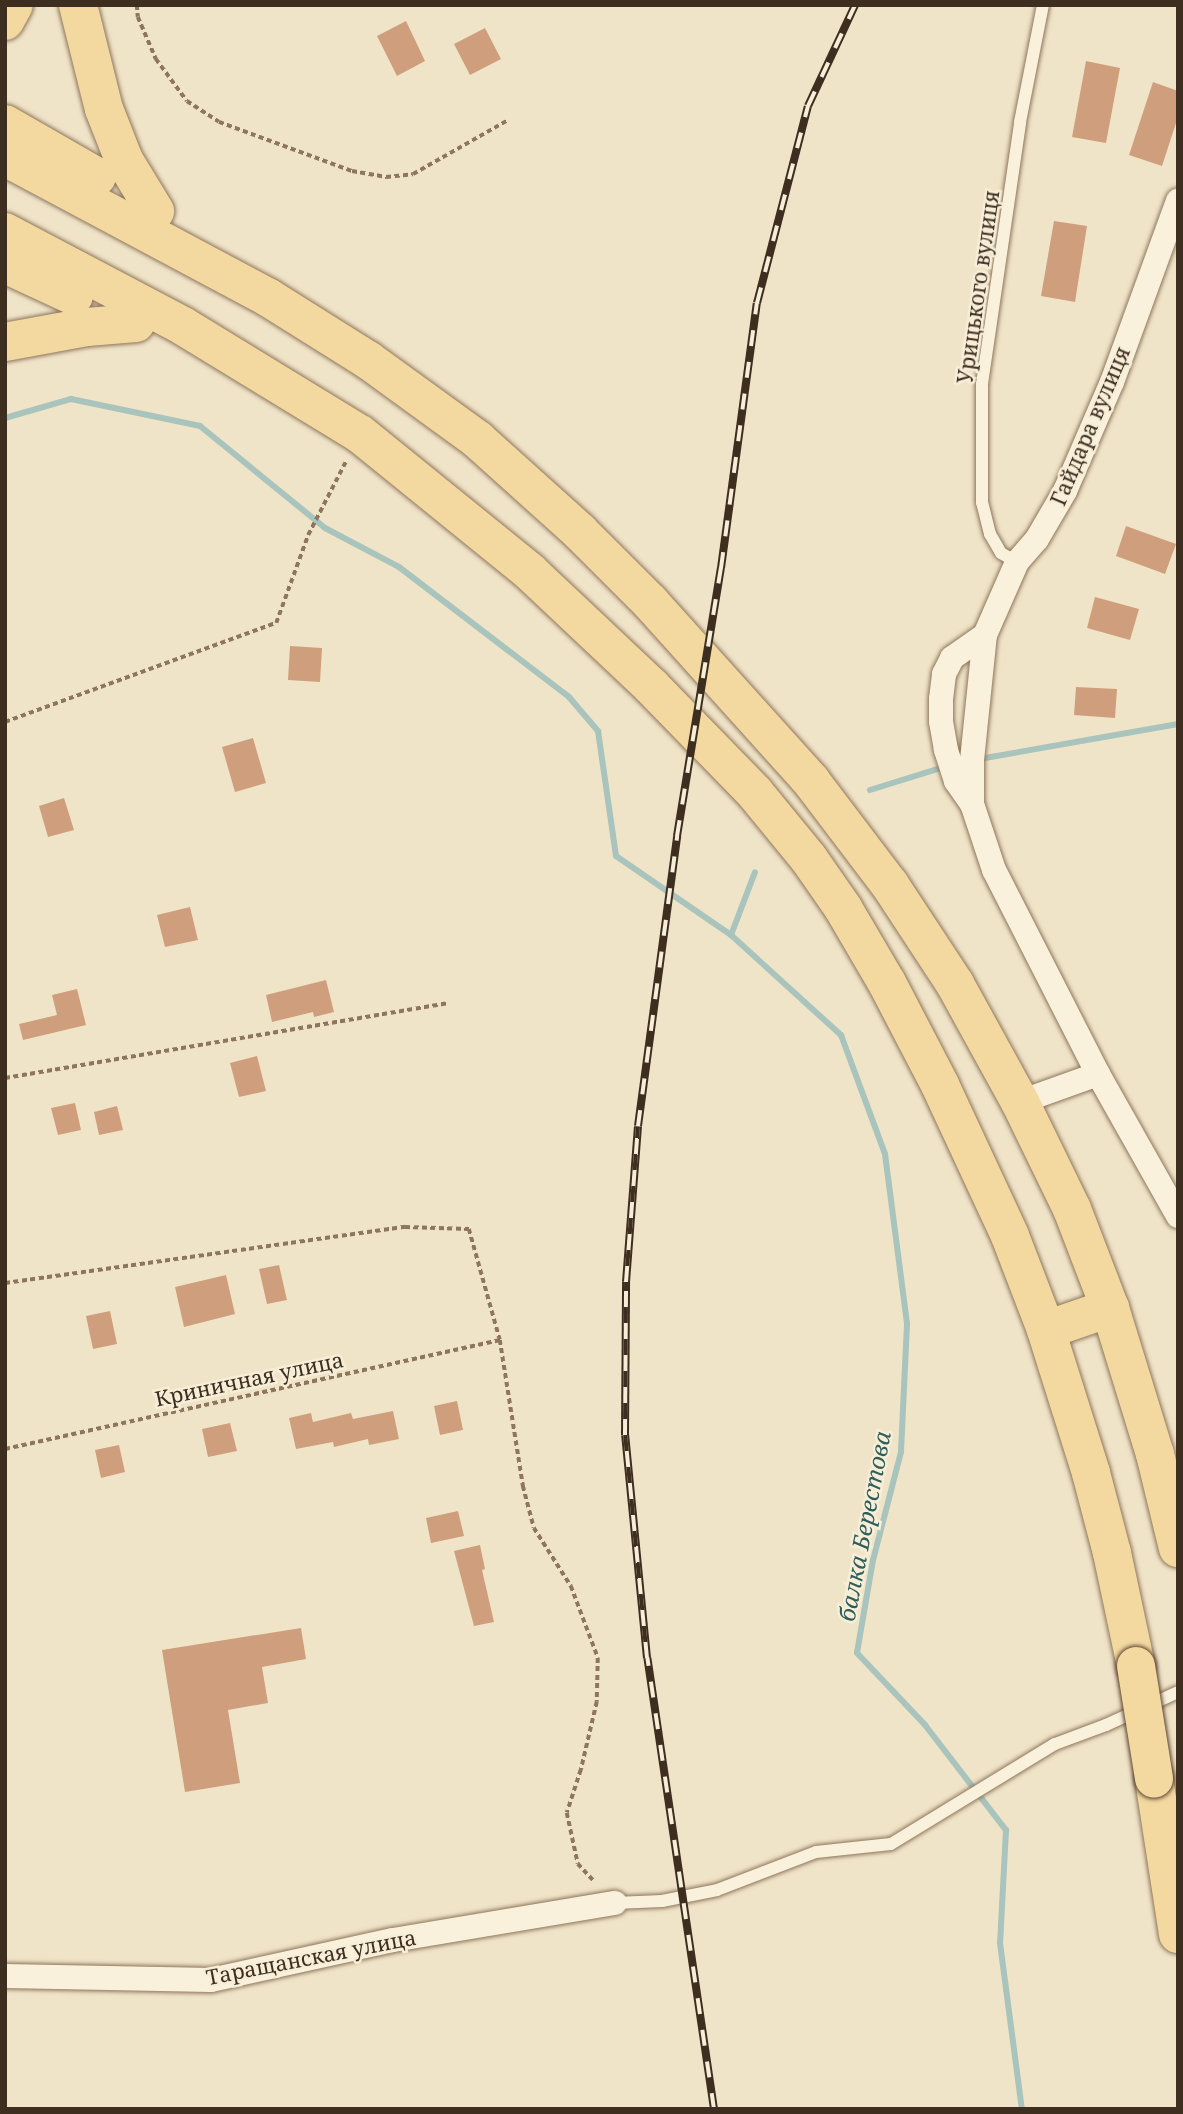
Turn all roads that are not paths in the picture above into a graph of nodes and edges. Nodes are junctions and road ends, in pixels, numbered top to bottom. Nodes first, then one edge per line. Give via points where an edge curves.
1 (14, 5) edge
2 (78, 5) edge
3 (1043, 5) edge
4 (5, 21) edge
5 (5, 124) edge
6 (5, 157) edge
7 (1178, 201) edge
8 (155, 212) junction
9 (5, 232) edge
10 (5, 264) edge
11 (269, 298) junction
12 (136, 323) junction
13 (183, 326) junction
14 (5, 342) edge
15 (1017, 562) junction
16 (985, 635) junction
17 (972, 804) junction
18 (1098, 1074) junction
19 (1020, 1102) junction
20 (1178, 1216) edge
21 (1110, 1308) junction
22 (1046, 1330) junction
23 (1178, 1548) edge
24 (1178, 1692) edge
25 (615, 1903) joint
26 (1178, 1934) edge
27 (5, 1976) edge

1 - 4 main road
2 - 8 main road via 104,110 124,160
3 - 15 lane, Урицького вулиця via 1020,122 982,384 982,503 1000,554
5 - 8 main road
6 - 11 main road
7 - 15 street, Гайдара вулиця via 1112,382 1065,491 1037,539
8 - 11 main road via 200,234
9 - 13 main road
10 - 12 main road
11 - 19 main road via 369,360 478,440 650,602 811,781 890,885 956,984
12 - 13 main road
12 - 14 main road
13 - 22 main road via 360,434 529,571 755,793 809,859 887,983 994,1200
15 - 16 street, Гайдара вулиця
16 - 17 street, Гайдара вулиця
16 - 17 street via 952,658 944,674 941,699 946,750 956,781
17 - 18 street, Гайдара вулиця via 994,870
18 - 19 street
18 - 20 street, Гайдара вулиця
19 - 21 main road via 1072,1209
21 - 22 main road
21 - 23 main road via 1156,1454
22 - 26 main road, bridge via 1112,1553 1136,1666
24 - 25 lane via 1055,1744 891,1844 816,1852 717,1890 662,1901
25 - 27 street, Таращанская улица via 393,1940 211,1980

